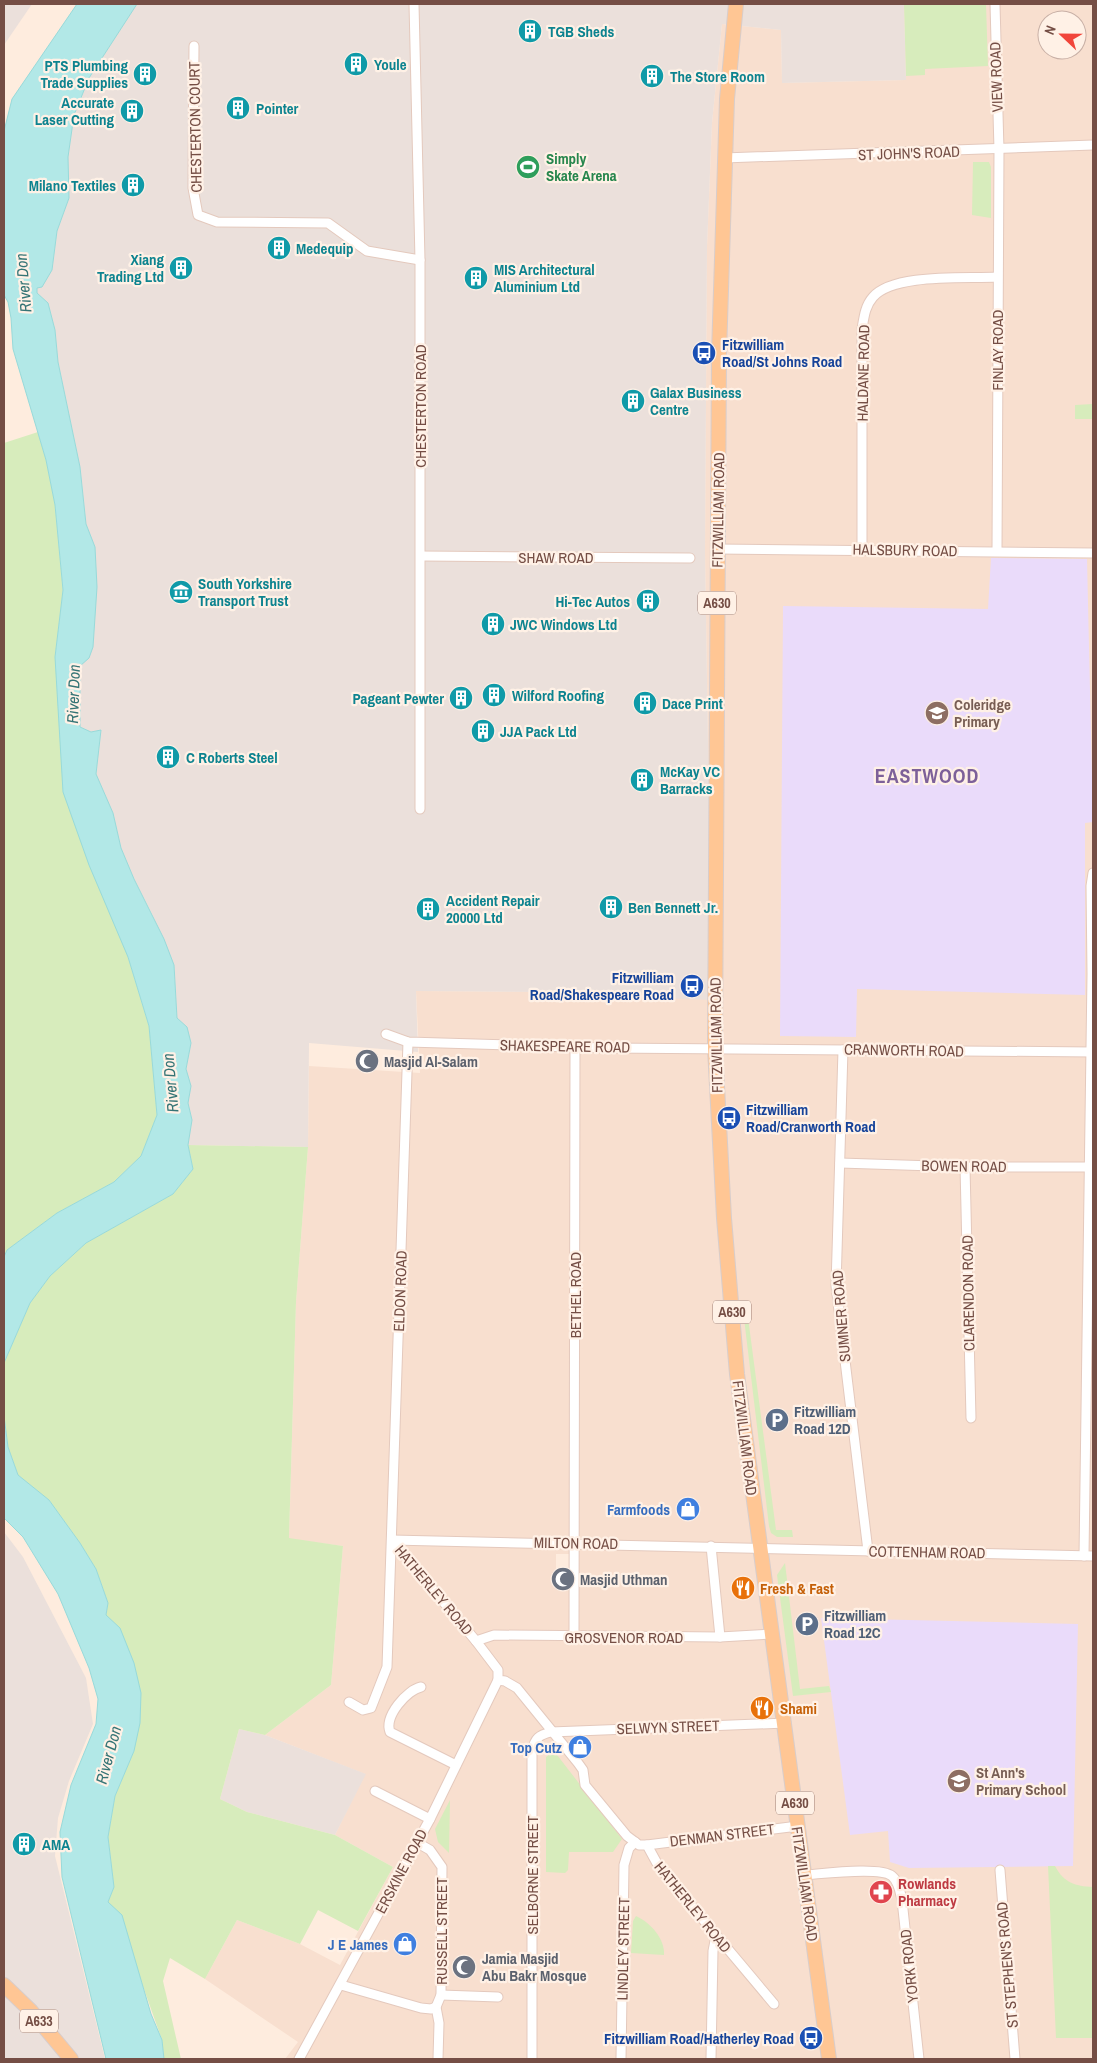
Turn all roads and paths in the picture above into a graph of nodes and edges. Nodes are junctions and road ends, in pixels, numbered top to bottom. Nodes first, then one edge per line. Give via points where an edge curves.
1 (414, 4) edge
2 (736, 4) edge
3 (995, 4) edge
4 (194, 46) dead end
5 (1093, 145) edge
6 (999, 150) junction
7 (724, 158) junction
8 (420, 260) junction
9 (997, 278) junction
10 (717, 549) junction
11 (862, 550) junction
12 (997, 551) junction
13 (1093, 553) edge
14 (421, 556) junction
15 (690, 558) dead end
16 (420, 809) dead end
17 (1093, 873) edge
18 (386, 1034) dead end
19 (408, 1042) junction
20 (575, 1047) junction
21 (715, 1048) junction
22 (843, 1050) junction
23 (1092, 1052) edge
24 (840, 1163) junction
25 (964, 1167) junction
26 (1088, 1167) junction
27 (971, 1418) dead end
28 (392, 1540) junction
29 (574, 1543) junction
30 (711, 1546) junction
31 (760, 1547) junction
32 (868, 1551) junction
33 (1088, 1556) edge
34 (772, 1634) junction
35 (574, 1637) junction
36 (720, 1637) junction
37 (476, 1641) junction
38 (498, 1680) junction
39 (421, 1687) dead end
40 (348, 1702) dead end
41 (786, 1723) junction
42 (551, 1732) junction
43 (456, 1766) junction
44 (375, 1791) dead end
45 (430, 1819) junction
46 (798, 1826) junction
47 (416, 1842) junction
48 (635, 1842) junction
49 (647, 1845) junction
50 (1000, 1870) dead end
51 (804, 1875) junction
52 (716, 1936) junction
53 (341, 1985) junction
54 (4, 1986) edge
55 (441, 1995) junction
56 (498, 1997) dead end
57 (774, 2004) dead end
58 (436, 2006) junction
59 (71, 2059) edge
60 (299, 2059) edge
61 (438, 2059) edge
62 (532, 2059) edge
63 (621, 2059) edge
64 (711, 2059) edge
65 (829, 2059) edge
66 (919, 2059) edge
67 (1015, 2059) edge

1 - 8 street, CHESTERTON ROAD
2 - 7 main road, FITZWILLIAM ROAD / A630
3 - 6 street, VIEW ROAD
4 - 8 street, CHESTERTON COURT via 193,188 198,215 217,222 328,223 367,251
5 - 6 street, ST JOHN'S ROAD
6 - 7 street, ST JOHN'S ROAD
6 - 9 street, FINLAY ROAD
7 - 10 main road, FITZWILLIAM ROAD / A630
8 - 14 street, CHESTERTON ROAD
9 - 11 street, HALDANE ROAD via 897,282 878,292 867,307 862,329
9 - 12 street, FINLAY ROAD
10 - 11 street, HALSBURY ROAD
10 - 21 main road, FITZWILLIAM ROAD / A630
11 - 12 street, HALSBURY ROAD
12 - 13 street, HALSBURY ROAD
14 - 15 street, SHAW ROAD
14 - 16 street, CHESTERTON ROAD
17 - 23 street
18 - 19 street, SHAKESPEARE ROAD
19 - 20 street, SHAKESPEARE ROAD
19 - 28 street, ELDON ROAD
20 - 21 street, SHAKESPEARE ROAD
20 - 29 street, BETHEL ROAD
21 - 22 street, CRANWORTH ROAD
21 - 31 main road, FITZWILLIAM ROAD / A630 via 737,1374
22 - 23 street, CRANWORTH ROAD
22 - 24 street, SUMNER ROAD
23 - 26 street
24 - 25 street, BOWEN ROAD
24 - 32 street, SUMNER ROAD via 836,1286
25 - 26 street, BOWEN ROAD
25 - 27 street, CLARENDON ROAD
26 - 33 street
28 - 29 street, MILTON ROAD
28 - 37 street, HATHERLEY ROAD
28 - 40 street, ELDON ROAD via 386,1675 371,1708 364,1710
29 - 30 street, MILTON ROAD
29 - 35 street, BETHEL ROAD
30 - 31 street, MILTON ROAD
30 - 36 street
31 - 32 street, COTTENHAM ROAD
31 - 34 main road, FITZWILLIAM ROAD / A630
32 - 33 street, COTTENHAM ROAD
34 - 36 street, GROSVENOR ROAD
34 - 41 main road, FITZWILLIAM ROAD / A630
35 - 36 street, GROSVENOR ROAD
35 - 37 street, GROSVENOR ROAD via 494,1635
37 - 38 street, HATHERLEY ROAD via 498,1670
38 - 42 street via 517,1688
38 - 43 street, ERSKINE ROAD
39 - 43 street via 407,1693 389,1722 390,1732
41 - 42 street, SELWYN STREET
41 - 46 main road, FITZWILLIAM ROAD / A630
42 - 48 street via 583,1770 585,1785
42 - 62 street, SELBORNE STREET via 539,1736 532,1751
43 - 45 street, ERSKINE ROAD
44 - 45 street
45 - 47 street, ERSKINE ROAD
46 - 49 street, DENMAN STREET
46 - 51 main road, FITZWILLIAM ROAD / A630
47 - 53 street, ERSKINE ROAD
47 - 55 street, RUSSELL STREET via 430,1850 442,1867
48 - 49 street, HATHERLEY ROAD
48 - 63 street, LINDLEY STREET via 629,1848 624,1865
49 - 52 street, HATHERLEY ROAD via 659,1867
50 - 67 street, ST STEPHEN'S ROAD
51 - 65 main road, FITZWILLIAM ROAD / A630
51 - 66 street, YORK ROAD via 878,1871 892,1876 898,1884
52 - 57 street, HATHERLEY ROAD
52 - 64 street
53 - 58 street via 421,2008
53 - 60 street, ERSKINE ROAD
54 - 59 main road, A633
55 - 56 street
55 - 58 street, RUSSELL STREET
58 - 61 street, RUSSELL STREET

